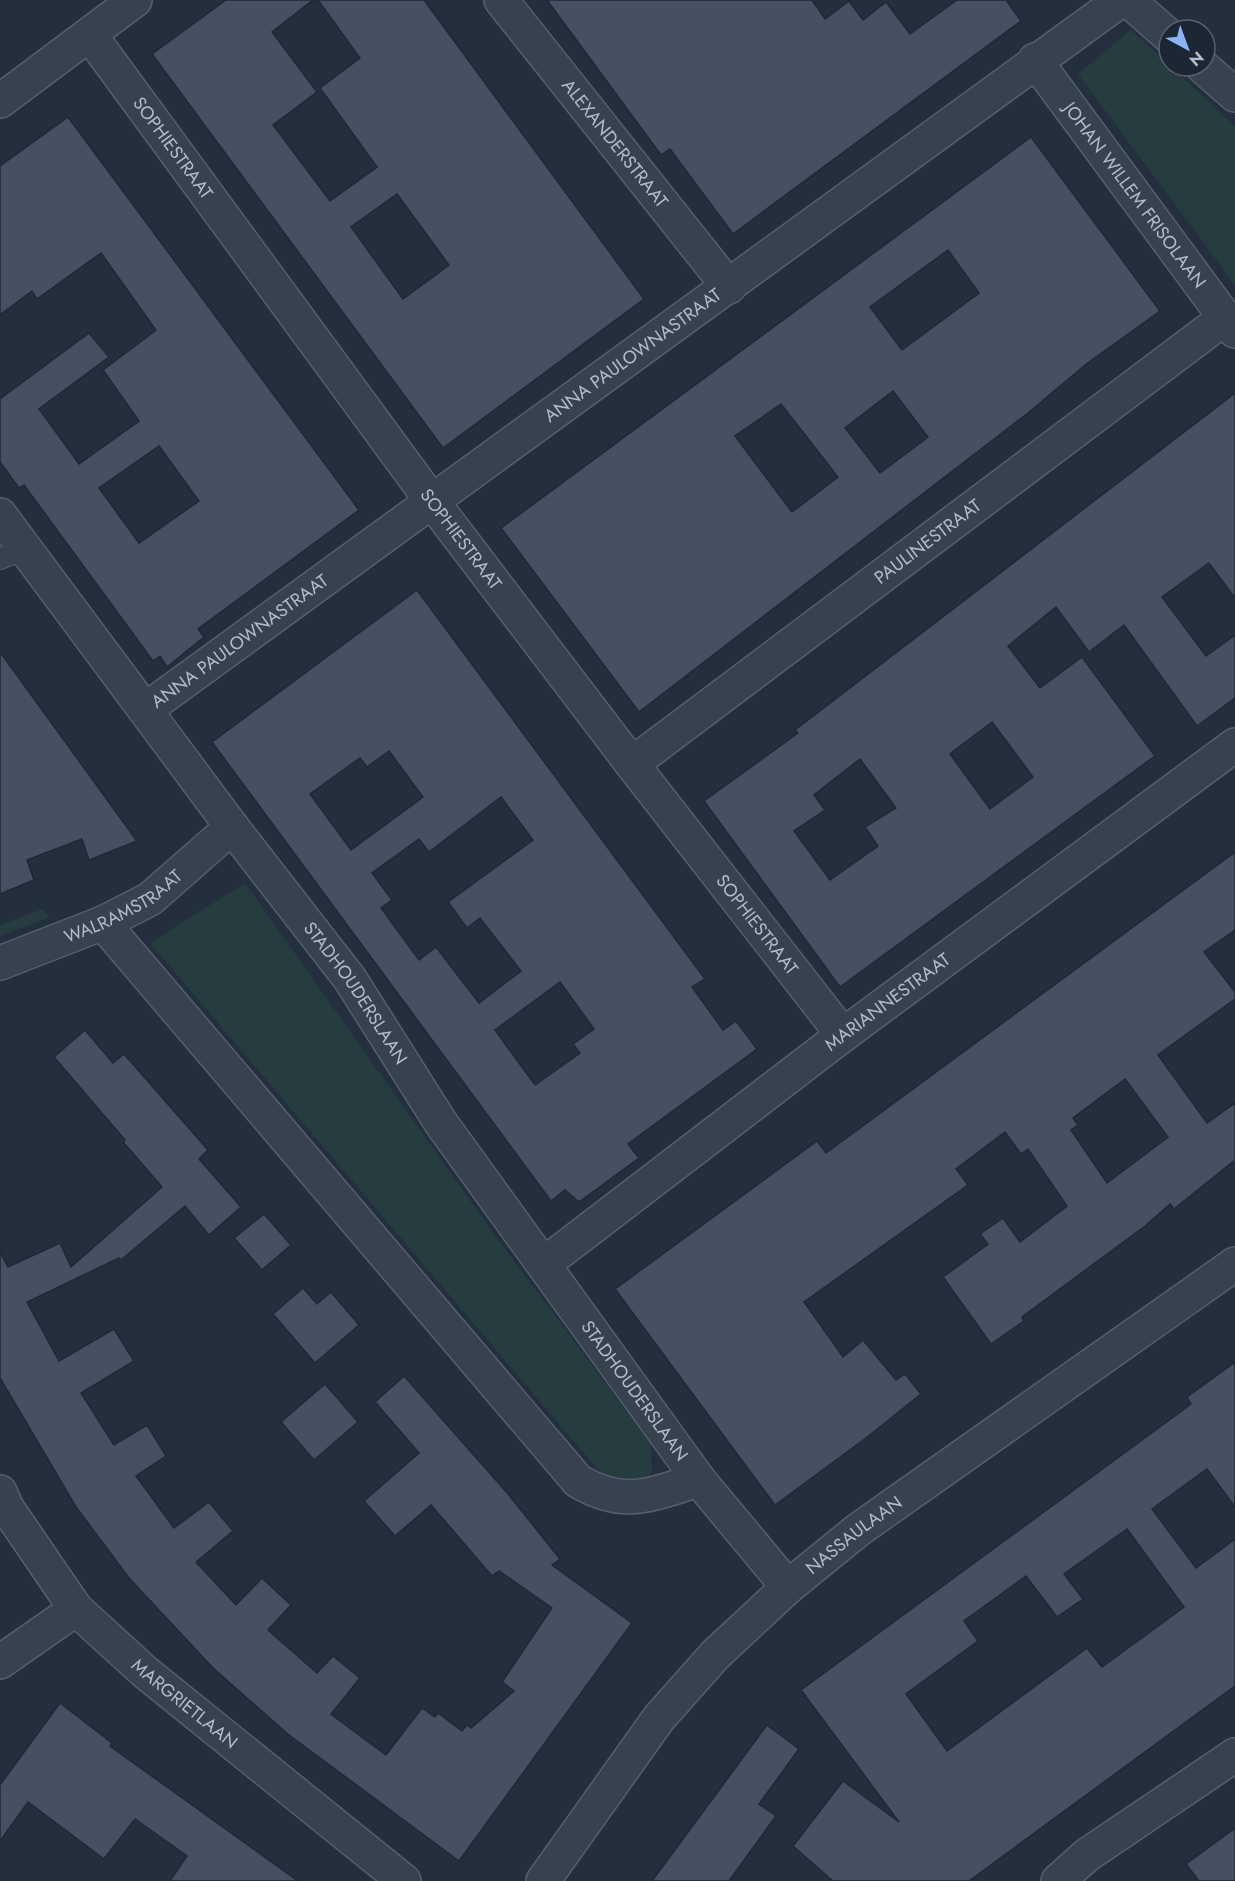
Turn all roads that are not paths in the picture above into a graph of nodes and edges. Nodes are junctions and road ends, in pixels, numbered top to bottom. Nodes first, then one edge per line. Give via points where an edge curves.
1 (135, 0) edge
2 (501, 0) edge
3 (1120, 0) edge
4 (1128, 0) edge
5 (1157, 25) edge
6 (90, 35) junction
7 (1035, 60) junction
8 (1216, 78) edge
9 (1235, 95) edge
10 (0, 100) edge
11 (729, 287) junction
12 (1230, 325) edge
13 (431, 500) junction
14 (0, 515) edge
15 (13, 554) edge
16 (145, 710) junction
17 (1235, 745) edge
18 (632, 764) junction
19 (232, 827) junction
20 (104, 923) junction
21 (0, 963) edge
22 (843, 1035) junction
23 (544, 1264) junction
24 (1235, 1264) edge
25 (699, 1480) junction
26 (0, 1492) edge
27 (789, 1587) junction
28 (76, 1609) junction
29 (0, 1662) edge
30 (1235, 1755) edge
31 (404, 1881) edge
32 (543, 1881) edge
33 (1058, 1881) edge

1 - 6 street
2 - 11 street, ALEXANDERSTRAAT
3 - 7 street, ANNA PAULOWNASTRAAT
4 - 5 street
6 - 10 street
6 - 13 street, SOPHIESTRAAT
7 - 11 street, ANNA PAULOWNASTRAAT
7 - 12 street, JOHAN WILLEM FRISOLAAN
8 - 9 street
11 - 13 street, ANNA PAULOWNASTRAAT
12 - 18 street, PAULINESTRAAT
13 - 16 street, ANNA PAULOWNASTRAAT
13 - 18 street, SOPHIESTRAAT
14 - 15 street, STADHOUDERSLAAN
15 - 16 street, STADHOUDERSLAAN
16 - 19 street, STADHOUDERSLAAN
17 - 22 street, MARIANNESTRAAT
18 - 22 street, SOPHIESTRAAT
19 - 20 street, WALRAMSTRAAT via 150,899
19 - 23 street, STADHOUDERSLAAN via 350,979 441,1123
20 - 21 street, WALRAMSTRAAT
20 - 25 street, STADHOUDERSLAAN via 578,1481 599,1493 637,1499
22 - 23 street, MARIANNESTRAAT
23 - 25 street, STADHOUDERSLAAN
24 - 27 street, NASSAULAAN via 858,1530
25 - 27 street, STADHOUDERSLAAN
26 - 28 street, MARGRIETLAAN
27 - 32 street, NASSAULAAN via 715,1654 659,1718
28 - 29 street
28 - 31 street, MARGRIETLAAN via 146,1672
30 - 33 street via 1087,1855

